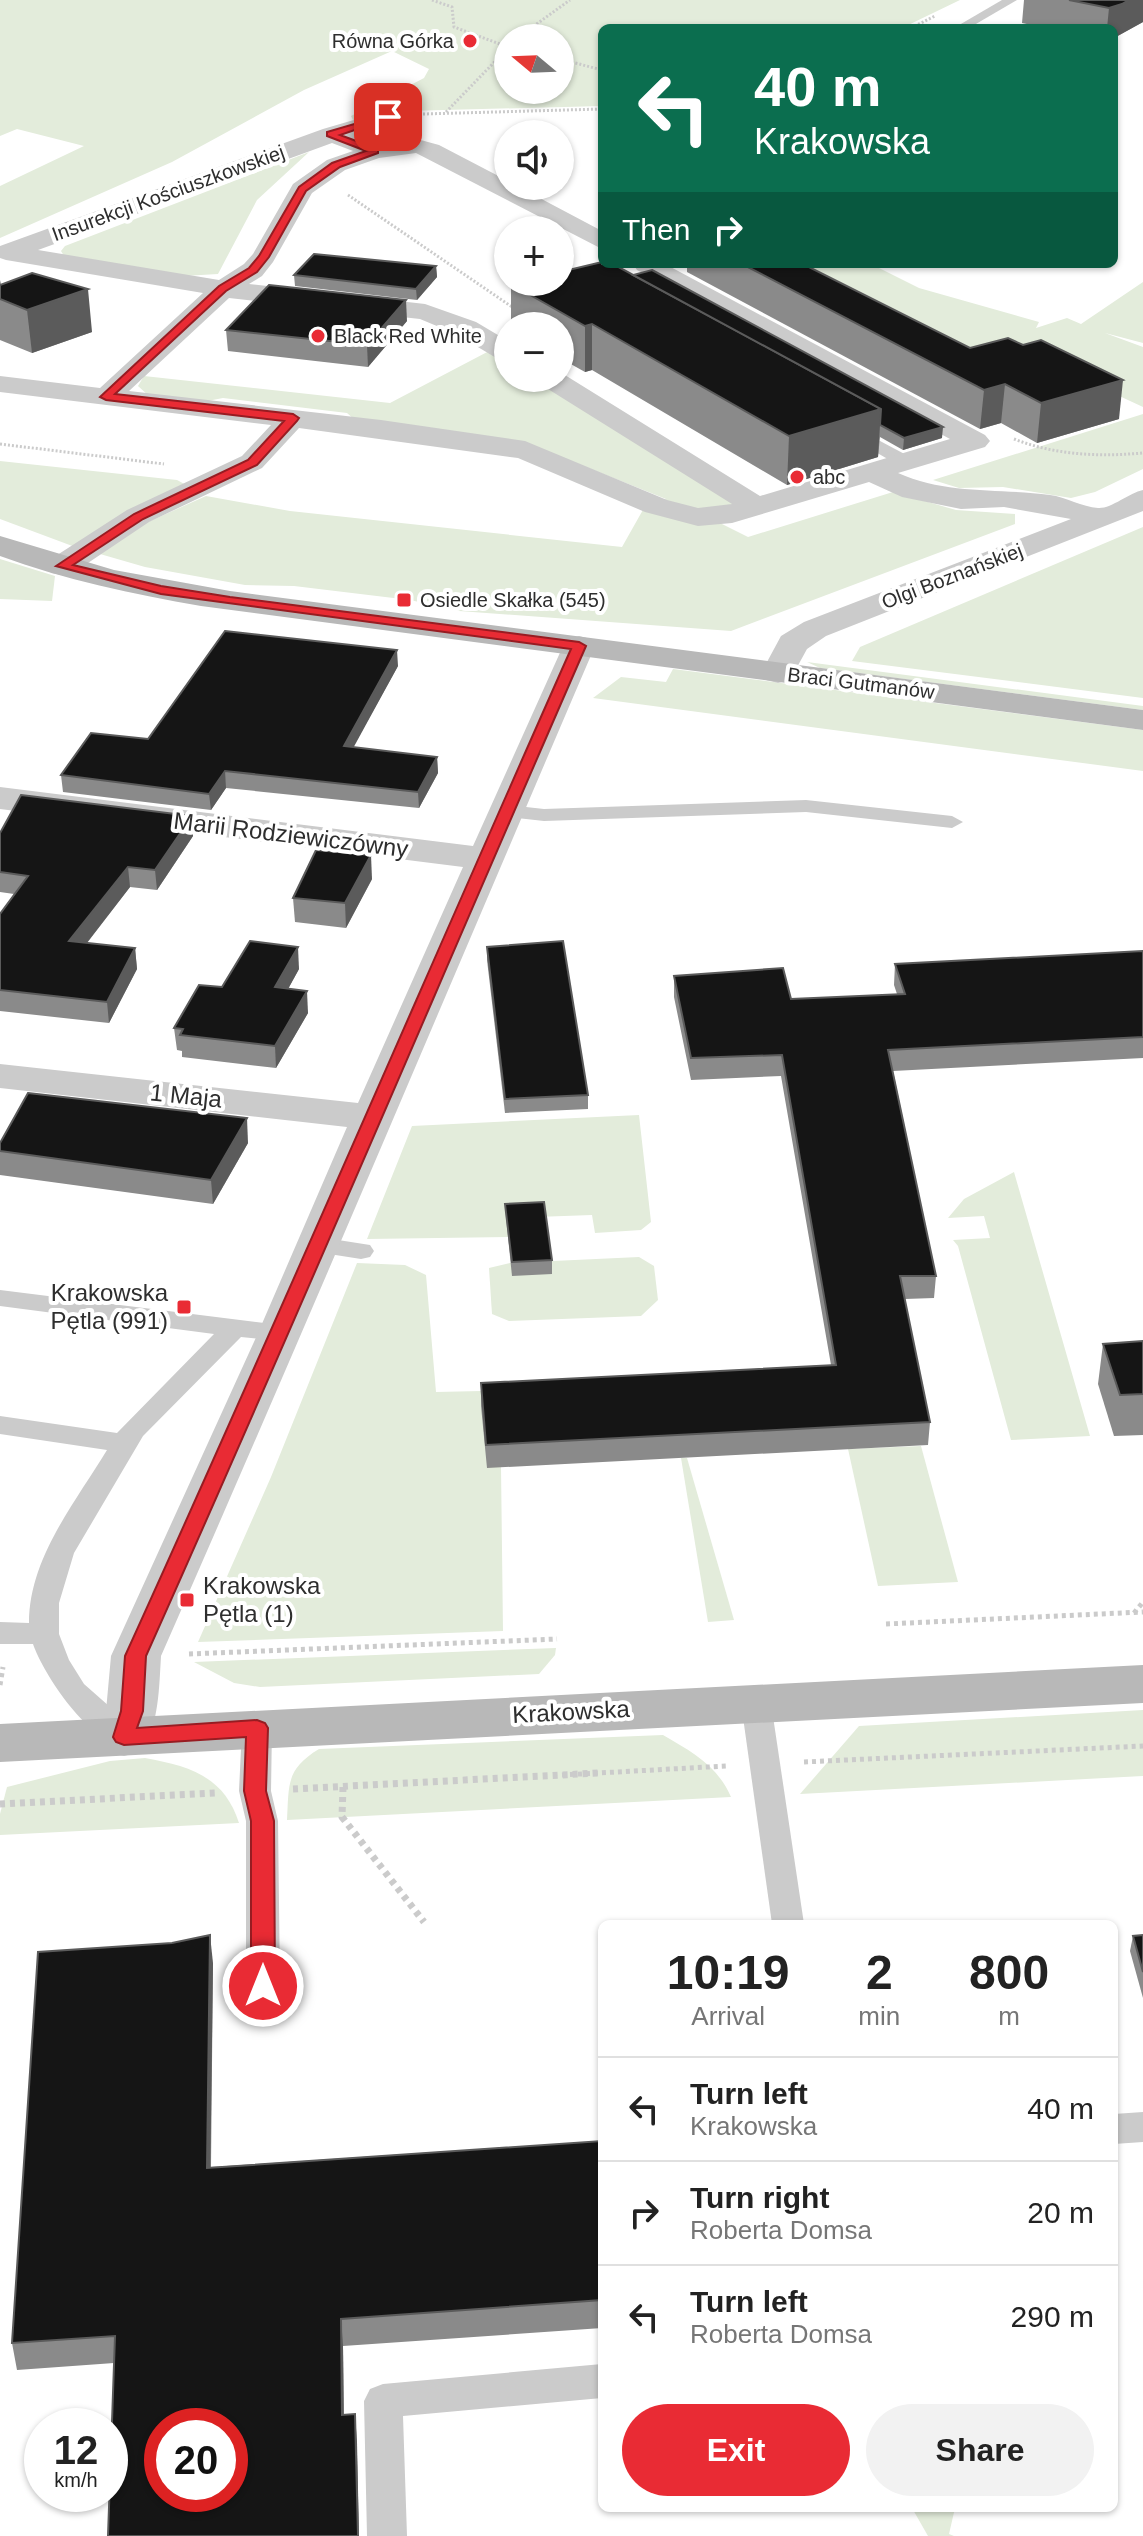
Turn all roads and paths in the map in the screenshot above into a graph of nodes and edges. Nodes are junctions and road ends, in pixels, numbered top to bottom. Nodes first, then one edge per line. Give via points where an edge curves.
1 (432, 0) edge
2 (570, 0) edge
3 (1011, 0) edge
4 (537, 24) edge
5 (967, 24) edge
6 (494, 42) edge
7 (494, 62) edge
8 (574, 63) edge
9 (598, 69) edge
10 (598, 109) edge
11 (388, 117) dead end
12 (331, 134) junction
13 (375, 151) junction
14 (344, 191) dead end
15 (598, 239) edge
16 (3, 253) edge
17 (653, 268) edge
18 (223, 289) junction
19 (466, 328) junction
20 (494, 345) edge
21 (0, 384) edge
22 (573, 392) edge
23 (106, 397) junction
24 (293, 418) junction
25 (839, 424) edge
26 (975, 441) junction
27 (1143, 453) edge
28 (906, 462) junction
29 (870, 472) junction
30 (1143, 499) edge
31 (756, 506) junction
32 (1101, 519) junction
33 (0, 545) edge
34 (62, 566) junction
35 (579, 646) junction
36 (778, 673) junction
37 (1143, 720) edge
38 (0, 798) edge
39 (507, 811) junction
40 (952, 822) dead end
41 (486, 859) junction
42 (0, 1076) edge
43 (372, 1117) junction
44 (319, 1245) junction
45 (361, 1251) dead end
46 (0, 1298) edge
47 (258, 1331) junction
48 (0, 1425) edge
49 (125, 1443) junction
50 (1143, 1602) edge
51 (1143, 1612) edge
52 (1134, 1613) junction
53 (886, 1624) dead end
54 (0, 1633) edge
55 (44, 1634) junction
56 (557, 1639) dead end
57 (199, 1654) dead end
58 (1143, 1684) edge
59 (756, 1703) junction
60 (257, 1728) junction
61 (124, 1737) junction
62 (0, 1743) edge
63 (255, 1791) junction
64 (0, 1804) edge
65 (787, 1920) edge
66 (424, 1922) dead end
67 (263, 1986) dead end
68 (1143, 2127) edge
69 (1118, 2129) edge
70 (598, 2381) edge
71 (387, 2536) edge

1 - 6 path via 452,7 454,27
2 - 4 path
3 - 5 lane
7 - 10 path via 446,113
8 - 9 path
11 - 12 street, Insurekcji Kościuszkowskiej
12 - 13 street
12 - 16 street, Insurekcji Kościuszkowskiej
13 - 15 street via 417,146 431,150
13 - 18 street, Insurekcji Kościuszkowskiej via 336,165 302,189 264,257
14 - 19 path via 519,312
16 - 18 street, Insurekcji Kościuszkowskiej
17 - 26 street
18 - 19 street, Insurekcji Kościuszkowskiej via 425,312
18 - 23 street, Insurekcji Kościuszkowskiej
19 - 20 street, Insurekcji Kościuszkowskiej
21 - 23 street
22 - 31 street
23 - 24 street
24 - 31 street via 525,450 656,506 698,517 721,517
24 - 34 street via 252,462 138,516
25 - 28 lane
26 - 27 path via 1004,434 1030,446 1114,456
26 - 28 street
28 - 29 street
29 - 31 street
29 - 32 street via 913,491 961,500 1004,498 1056,505
30 - 32 street, Olgi Boznańskiej
32 - 36 street, Olgi Boznańskiej via 815,629 793,643
33 - 34 street, Braci Gutmanów
34 - 35 street, Braci Gutmanów via 202,597
35 - 36 street, Braci Gutmanów
35 - 39 street
36 - 37 street, Braci Gutmanów
38 - 41 street, Marii Rodziewiczówny
39 - 40 lane via 544,815 806,806
39 - 41 street
41 - 43 street
42 - 43 street, 1 Maja
43 - 44 street
44 - 45 lane
44 - 47 street
46 - 47 lane
47 - 49 lane via 133,1430
47 - 61 street via 136,1656 132,1711
48 - 49 lane
49 - 55 lane via 59,1553 44,1603
50 - 52 path
51 - 52 path
52 - 53 path
54 - 55 lane
55 - 61 lane via 73,1692
56 - 57 path
58 - 59 street, Krakowska
59 - 60 street, Krakowska
59 - 65 lane
60 - 61 street, Krakowska
60 - 63 lane
61 - 62 street, Krakowska
63 - 64 path
63 - 66 path via 343,1787 342,1817
63 - 67 lane via 262,1821
68 - 69 lane
70 - 71 lane via 383,2401

